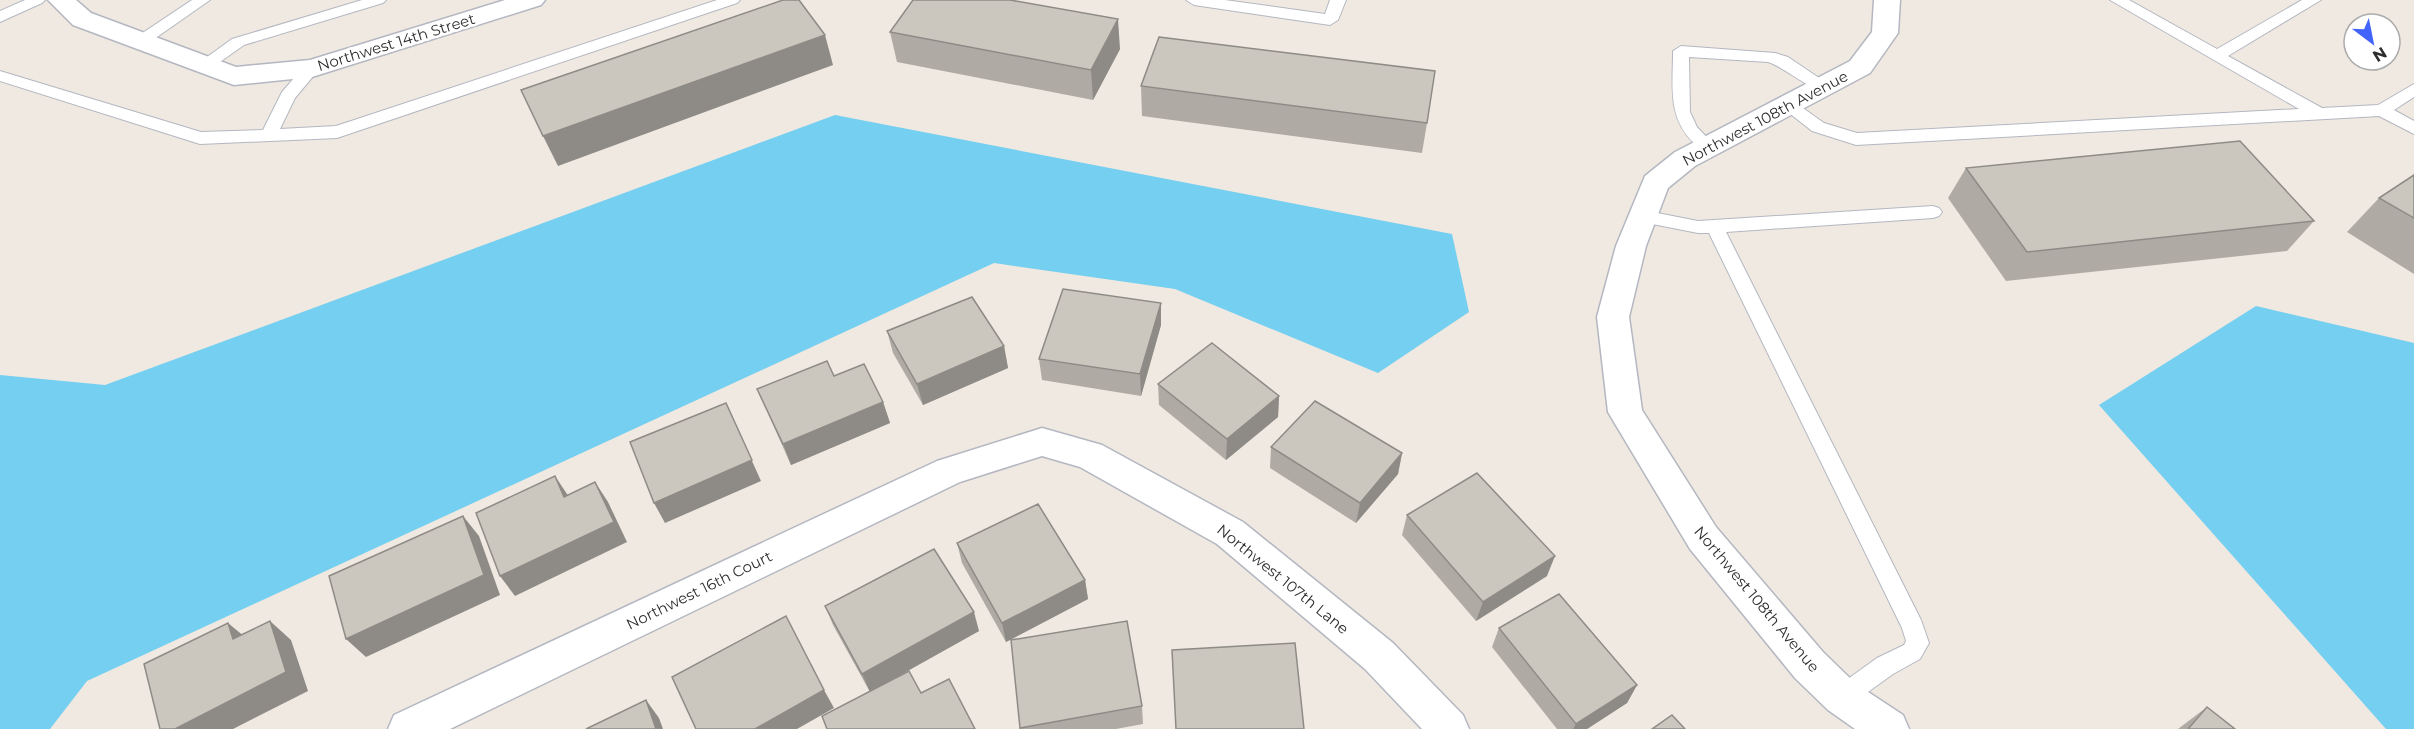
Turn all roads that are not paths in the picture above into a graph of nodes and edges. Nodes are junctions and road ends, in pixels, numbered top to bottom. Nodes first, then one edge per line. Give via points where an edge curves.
1 (37, 0) edge
2 (61, 0) edge
3 (202, 0) edge
4 (378, 0) edge
5 (532, 0) edge
6 (732, 0) edge
7 (1194, 0) edge
8 (1338, 0) edge
9 (1886, 0) edge
10 (2118, 0) edge
11 (2313, 0) edge
12 (0, 17) edge
13 (141, 41) junction
14 (2216, 56) junction
15 (204, 65) junction
16 (312, 68) junction
17 (0, 76) edge
18 (1823, 86) junction
19 (2414, 89) edge
20 (1787, 105) junction
21 (2382, 110) junction
22 (2320, 114) junction
23 (2414, 128) edge
24 (269, 135) junction
25 (1708, 147) junction
26 (1933, 212) dead end
27 (1642, 216) junction
28 (1714, 226) junction
29 (992, 456) joint
30 (1850, 713) edge
31 (408, 729) edge
32 (1449, 729) edge
33 (1889, 729) edge

1 - 12 lane
2 - 13 street, Northwest 14th Street via 82,19
3 - 13 lane
4 - 15 lane via 238,42
5 - 16 street, Northwest 14th Street
6 - 24 lane via 337,132
7 - 8 lane via 1330,20
9 - 18 street, Northwest 108th Avenue via 1885,33 1860,67
10 - 14 lane
11 - 14 lane
13 - 15 street, Northwest 14th Street
14 - 22 lane
15 - 16 street, Northwest 14th Street via 234,76
16 - 24 lane via 288,96
17 - 24 lane via 200,138
18 - 20 street, Northwest 108th Avenue
18 - 25 lane via 1769,57 1681,51 1682,112 1690,130
19 - 21 lane
20 - 22 lane via 1818,127 1856,138
20 - 25 street, Northwest 108th Avenue
21 - 22 lane
21 - 23 lane
25 - 27 street, Northwest 108th Avenue via 1655,183
26 - 28 lane
27 - 28 lane via 1698,227
27 - 30 street, Northwest 108th Avenue via 1613,317 1625,412 1703,538
28 - 30 lane via 1918,643 1912,652 1885,666
29 - 31 street, Northwest 16th Court via 949,471
29 - 32 street, Northwest 107th Lane via 1042,442 1090,455 1230,533 1379,656
30 - 33 street, Northwest 108th Avenue

